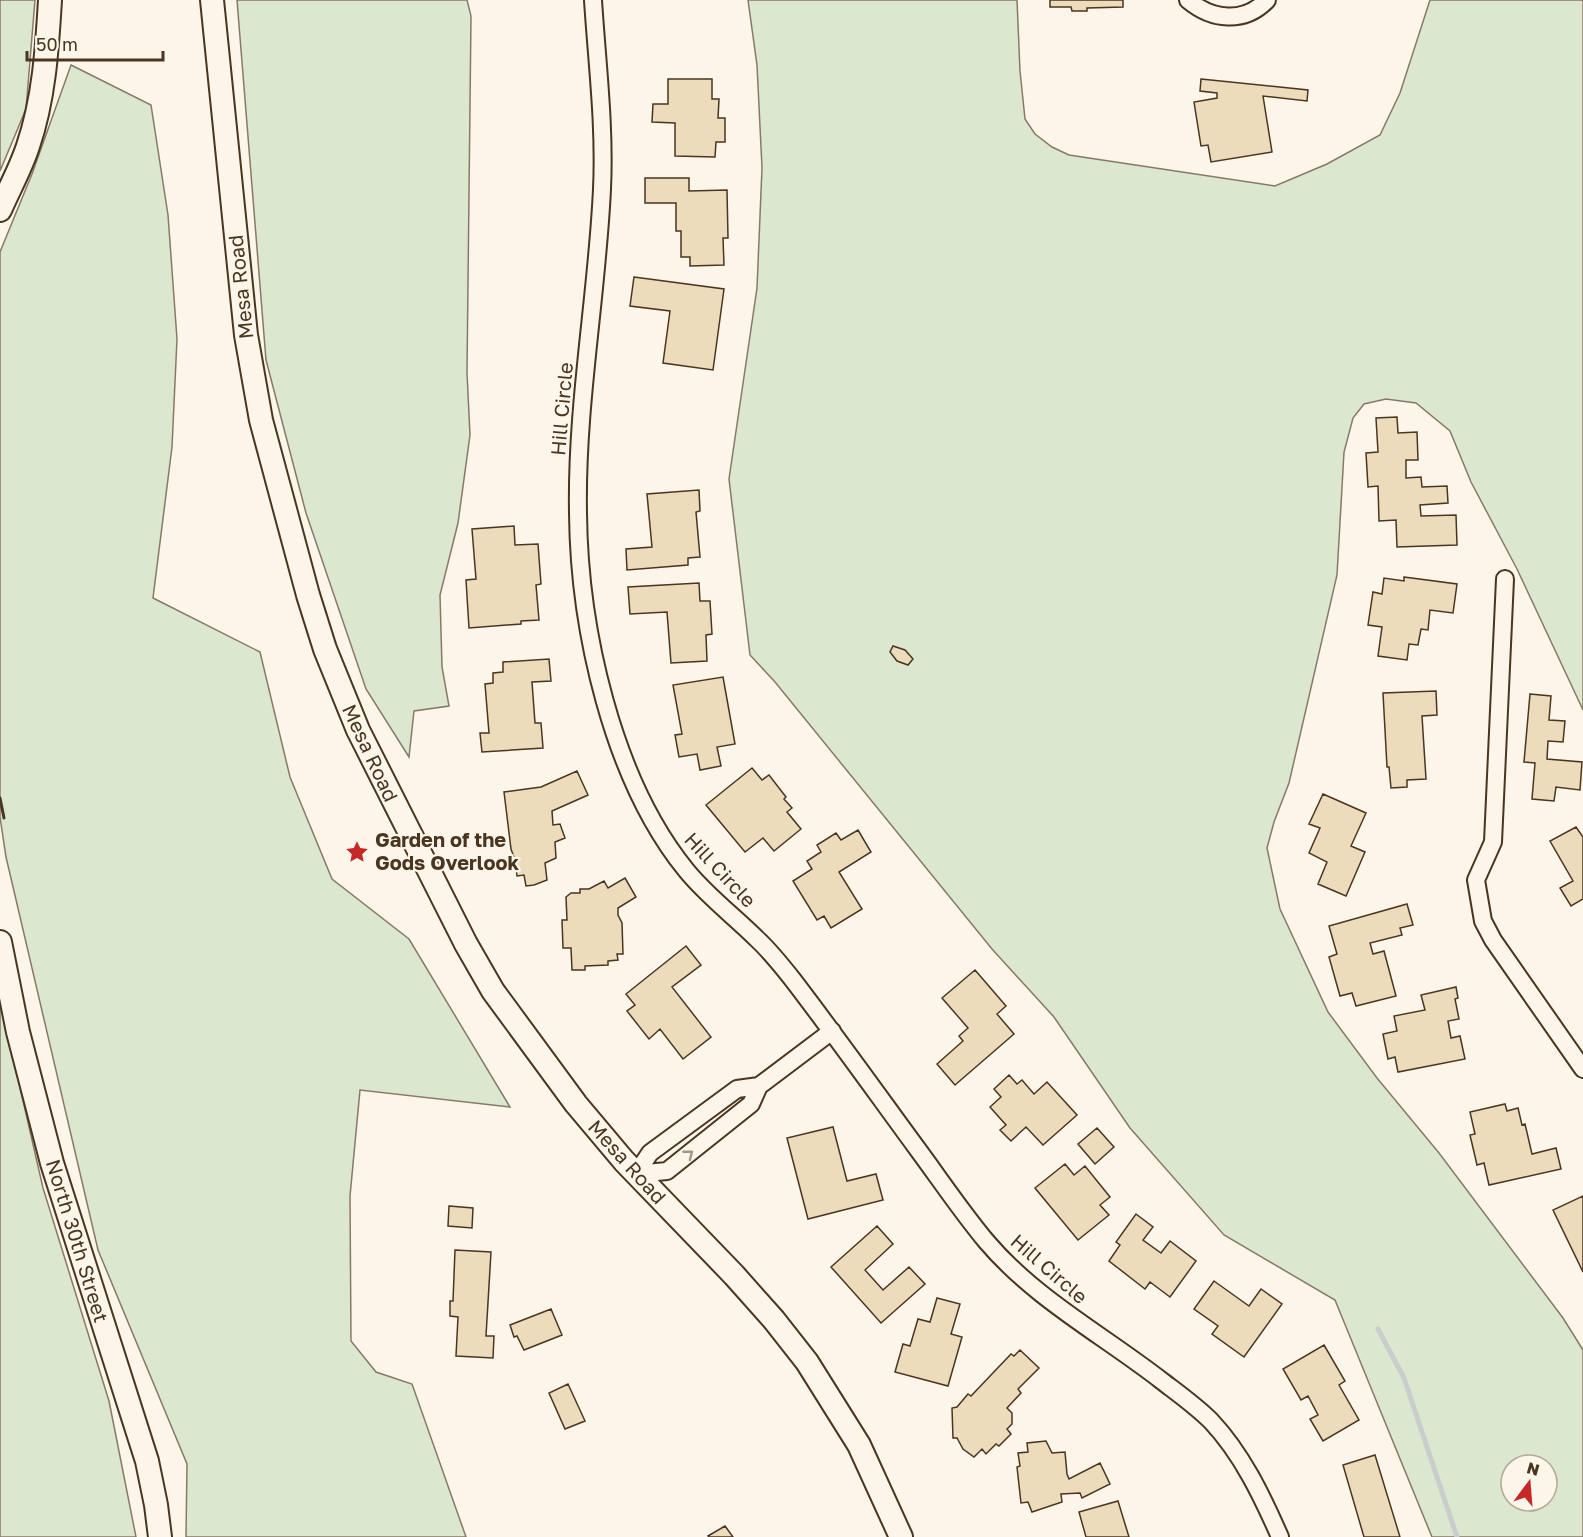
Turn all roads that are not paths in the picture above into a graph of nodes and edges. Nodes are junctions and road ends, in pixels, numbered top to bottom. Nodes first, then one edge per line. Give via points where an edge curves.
1 (50, 0) edge
2 (212, 0) edge
3 (593, 0) edge
4 (1188, 0) edge
5 (1267, 0) edge
6 (0, 210) edge
7 (1504, 579) dead end
8 (0, 942) edge
9 (832, 1031) junction
10 (1583, 1068) edge
11 (759, 1086) junction
12 (696, 1119) junction
13 (711, 1137) junction
14 (636, 1174) junction
15 (160, 1537) edge
16 (901, 1537) edge
17 (1280, 1537) edge

1 - 6 main road via 47,58 36,120
2 - 14 main road, Mesa Road via 251,369 264,432 325,649 378,773 493,991 576,1104
3 - 9 street, Hill Circle via 602,114 602,191 580,443 578,515 580,566 598,668 629,774 664,841 711,897 762,943
4 - 5 street via 1215,16 1231,17 1248,14
7 - 10 street via 1493,842 1476,880 1483,921 1493,940
8 - 15 main road, North 30th Street via 18,1032 52,1163 147,1461
9 - 11 street
9 - 17 street, Hill Circle via 960,1207 1014,1272 1210,1420 1250,1476
11 - 12 street via 737,1089
11 - 13 street via 752,1104
12 - 13 street
12 - 14 street via 650,1153
14 -> 13 street via 667,1171
14 - 16 main road, Mesa Road via 734,1275 807,1362 859,1445

